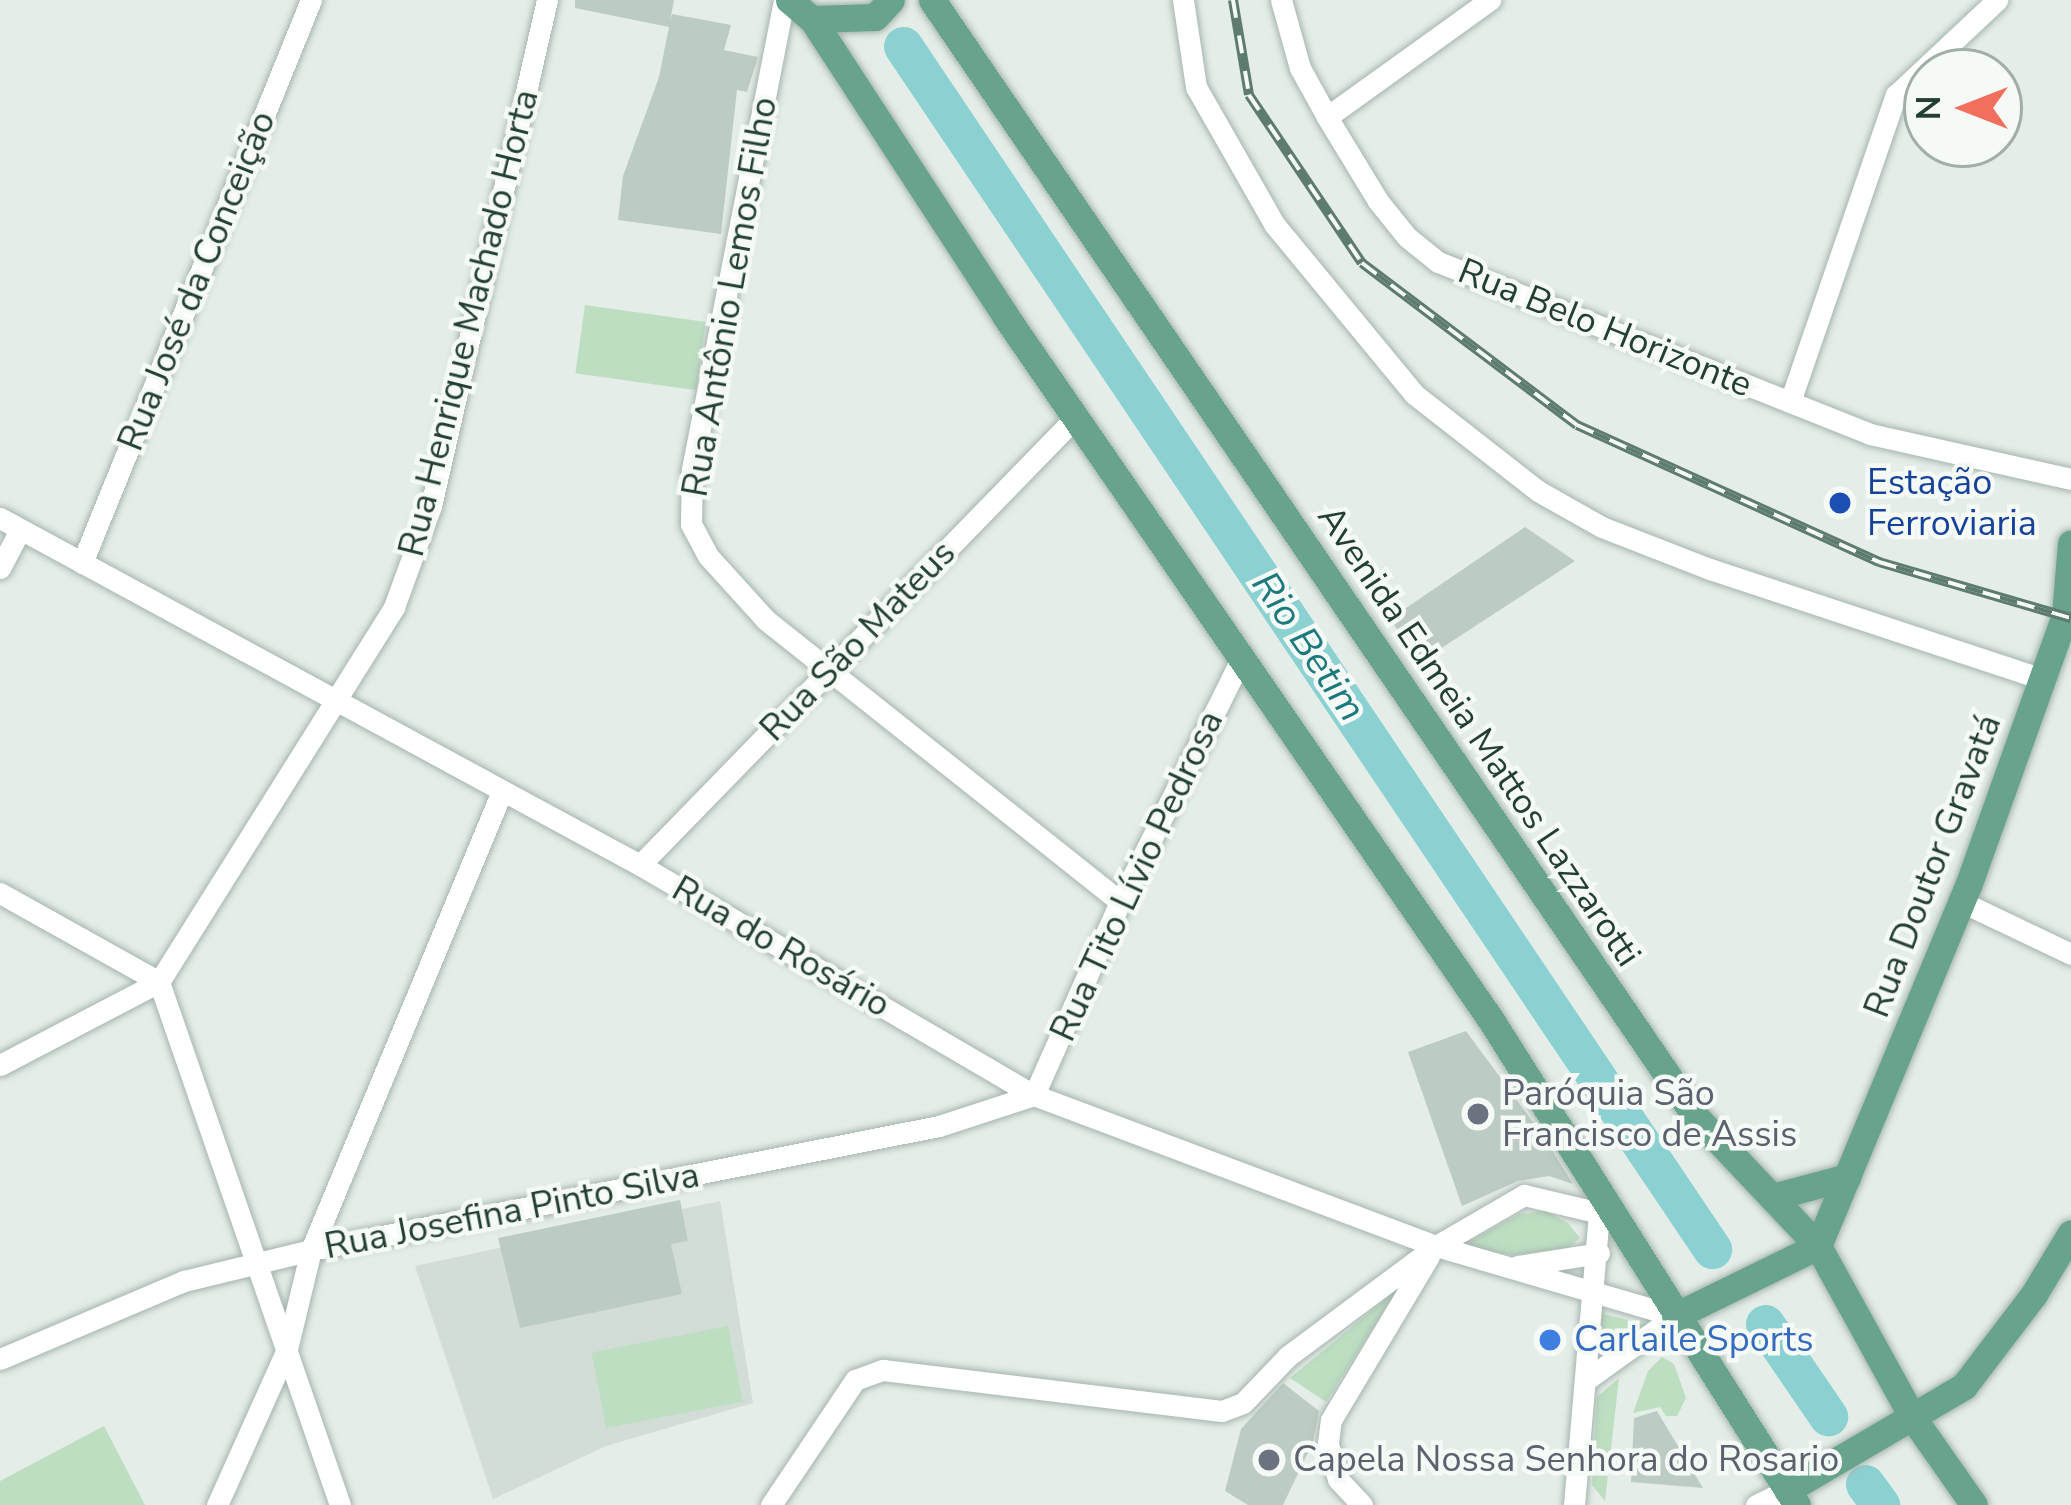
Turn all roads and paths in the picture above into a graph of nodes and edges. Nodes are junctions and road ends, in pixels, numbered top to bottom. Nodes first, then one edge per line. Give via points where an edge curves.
1 (311, 0) edge
2 (548, 0) edge
3 (786, 0) edge
4 (892, 0) edge
5 (932, 0) edge
6 (1184, 0) edge
7 (1281, 0) edge
8 (1490, 0) edge
9 (1996, 0) edge
10 (812, 19) junction
11 (1327, 117) junction
12 (1790, 402) junction
13 (1076, 418) junction
14 (2071, 478) edge
15 (10, 524) edge
16 (2071, 543) edge
17 (82, 563) junction
18 (0, 568) edge
19 (2070, 577) edge
20 (1242, 657) junction
21 (830, 670) junction
22 (2042, 679) junction
23 (334, 700) junction
24 (502, 792) junction
25 (640, 865) junction
26 (0, 893) edge
27 (1120, 902) junction
28 (1962, 902) junction
29 (2071, 954) edge
30 (159, 982) junction
31 (0, 1065) edge
32 (1034, 1095) junction
33 (1847, 1177) junction
34 (1772, 1197) junction
35 (1600, 1204) junction
36 (2071, 1233) edge
37 (1436, 1246) junction
38 (1818, 1246) junction
39 (311, 1250) junction
40 (1599, 1253) junction
41 (253, 1266) junction
42 (1509, 1267) junction
43 (1595, 1295) junction
44 (1675, 1316) junction
45 (286, 1349) junction
46 (0, 1359) edge
47 (1586, 1380) junction
48 (1913, 1418) junction
49 (1792, 1498) edge
50 (1579, 1502) edge
51 (217, 1505) edge
52 (340, 1505) edge
53 (771, 1505) edge
54 (1362, 1505) edge
55 (1756, 1505) edge
56 (1973, 1505) edge

1 - 17 street, Rua José da Conceição
2 - 23 street, Rua Henrique Machado Horta via 431,506 394,607
3 - 10 main road
3 - 21 street, Rua Antônio Lemos Filho via 692,470 691,524 708,556 766,620
4 - 10 main road via 875,17
5 - 34 main road, Avenida Edmeia Mattos Lazzarotti via 1696,1117
6 - 22 street via 1196,87 1274,224 1414,394 1538,491 1602,527
7 - 11 street, Rua Belo Horizonte via 1300,68
8 - 11 street
9 - 12 street via 1896,95
10 - 13 main road
11 - 12 street, Rua Belo Horizonte via 1378,201 1438,262
12 - 14 street, Rua Belo Horizonte via 1870,434
13 - 20 main road
13 - 21 street, Rua São Mateus
15 - 17 street, Rua do Rosário
15 - 18 street
16 - 19 main road, Rua Doutor Gravatá
17 - 23 street, Rua do Rosário
19 - 22 main road, Rua Doutor Gravatá
20 - 27 street, Rua Tito Lívio Pedrosa
20 - 35 main road via 1491,1020
21 - 25 street, Rua São Mateus
21 - 27 street, Rua Antônio Lemos Filho
22 - 28 main road, Rua Doutor Gravatá
23 - 24 street, Rua do Rosário
23 - 30 street, Rua Henrique Machado Horta
24 - 25 street, Rua do Rosário
24 - 39 street
25 - 32 street, Rua do Rosário
26 - 30 street
27 - 32 street, Rua Tito Lívio Pedrosa
28 - 29 street
28 - 33 main road, Rua Doutor Gravatá
30 - 31 street
30 - 41 street
32 - 37 street, Rua do Rosário
32 - 39 street, Rua Josefina Pinto Silva via 939,1126
33 - 34 main road
33 - 38 main road, Rua Doutor Gravatá
34 - 38 main road, Avenida Edmeia Mattos Lazzarotti
35 - 37 street via 1524,1195
35 - 40 street
35 - 44 main road
36 - 48 main road via 1964,1386
37 - 42 street, Rua do Rosário
37 - 53 street via 1222,1411 884,1370 855,1380
37 - 54 street via 1331,1420 1338,1480
38 - 44 main road
38 - 48 main road, Avenida Edmeia Mattos Lazzarotti
39 - 41 street, Rua Josefina Pinto Silva
39 - 45 street
40 - 42 street
40 - 43 street
41 - 45 street
41 - 46 street, Rua Josefina Pinto Silva via 184,1281
42 - 43 street, Rua do Rosário
43 - 44 street, Rua do Rosário
43 - 47 street
44 - 47 street
44 - 49 main road
45 - 51 street
45 - 52 street
47 - 50 street
48 - 49 main road
48 - 56 main road, Avenida Edmeia Mattos Lazzarotti
49 - 55 street

